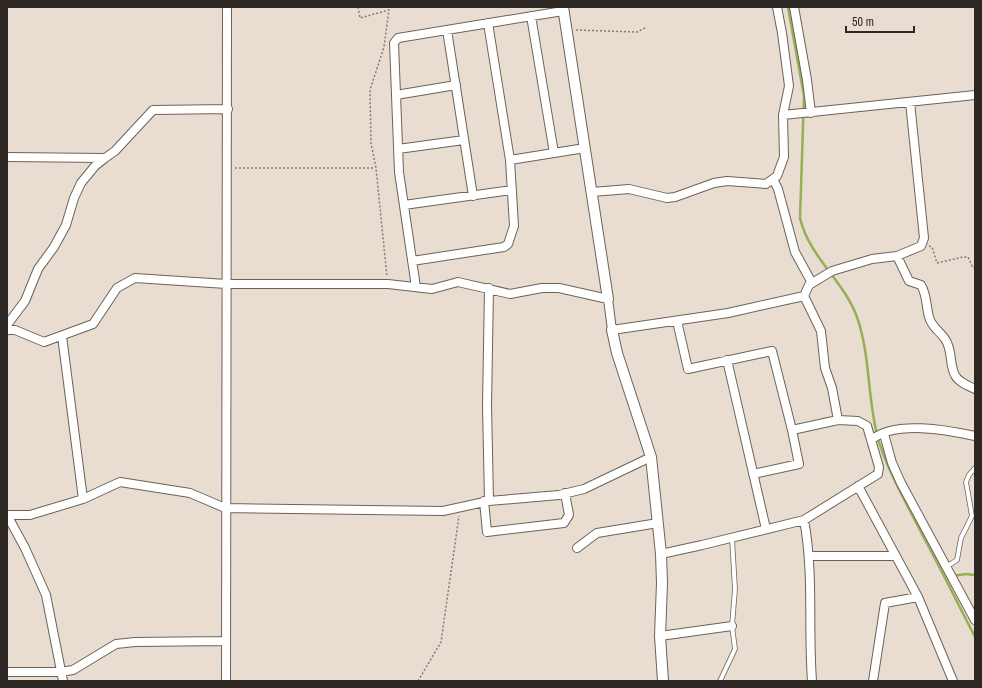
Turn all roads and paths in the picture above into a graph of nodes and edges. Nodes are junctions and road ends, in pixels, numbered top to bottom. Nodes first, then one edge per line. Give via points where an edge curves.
1 (227, 7) edge
2 (358, 7) edge
3 (777, 7) edge
4 (794, 7) edge
5 (563, 9) edge
6 (531, 16) junction
7 (488, 23) junction
8 (646, 28) dead end
9 (447, 30) junction
10 (566, 30) junction
11 (456, 85) junction
12 (396, 95) junction
13 (975, 95) edge
14 (910, 102) junction
15 (228, 109) junction
16 (809, 113) junction
17 (787, 114) junction
18 (464, 140) junction
19 (585, 148) junction
20 (398, 150) junction
21 (554, 153) junction
22 (7, 157) edge
23 (105, 158) junction
24 (510, 160) junction
25 (227, 168) junction
26 (376, 168) junction
27 (773, 179) junction
28 (512, 190) junction
29 (592, 192) junction
30 (473, 196) junction
31 (404, 206) junction
32 (922, 242) junction
33 (897, 256) junction
34 (412, 261) junction
35 (975, 267) edge
36 (812, 283) junction
37 (226, 284) junction
38 (388, 284) junction
39 (416, 287) junction
40 (489, 288) junction
41 (804, 296) junction
42 (608, 299) junction
43 (677, 321) junction
44 (7, 325) edge
45 (7, 330) edge
46 (612, 330) junction
47 (62, 336) junction
48 (727, 360) junction
49 (975, 389) edge
50 (838, 420) junction
51 (792, 430) junction
52 (877, 436) junction
53 (975, 436) edge
54 (651, 457) junction
55 (975, 468) edge
56 (753, 474) junction
57 (858, 486) junction
58 (565, 494) junction
59 (83, 499) junction
60 (486, 501) junction
61 (460, 506) junction
62 (225, 508) junction
63 (7, 515) edge
64 (804, 520) junction
65 (658, 523) junction
66 (766, 529) junction
67 (732, 538) junction
68 (578, 548) dead end
69 (661, 554) junction
70 (809, 556) junction
71 (894, 556) junction
72 (946, 567) junction
73 (918, 598) junction
74 (975, 620) edge
75 (732, 626) junction
76 (660, 636) junction
77 (225, 641) junction
78 (7, 672) edge
79 (60, 672) junction
80 (63, 681) edge
81 (226, 681) edge
82 (418, 681) edge
83 (663, 681) edge
84 (720, 681) edge
85 (812, 681) edge
86 (873, 681) edge
87 (953, 681) edge

1 - 15 street
2 - 26 path via 360,18 389,10 384,47 370,90 370,143
3 - 17 street via 789,86
4 - 16 street via 807,80
5 - 6 street
5 - 10 street
6 - 7 street
6 - 21 street
7 - 9 street
7 - 24 street
8 - 10 path via 637,32
9 - 11 street
9 - 12 street via 398,38 394,43
10 - 19 street
11 - 12 street
11 - 18 street
12 - 20 street
13 - 14 street
14 - 16 street
14 - 32 street via 924,238
15 - 23 street via 152,110 116,151
15 - 25 street
16 - 17 street
17 - 27 street via 784,158 777,176
18 - 20 street
18 - 30 street
19 - 21 street
19 - 29 street
20 - 31 street
21 - 24 street
22 - 23 street
23 - 44 street via 81,183 66,225 38,269 25,301
24 - 28 street
25 - 26 path
25 - 37 street
26 - 38 path
27 - 29 street via 766,184 714,183 675,198 629,189
27 - 36 street via 795,252
28 - 30 street
28 - 34 street via 514,226 508,244 504,247
29 - 42 street
30 - 31 street
31 - 34 street
32 - 33 street via 921,246
32 - 35 path via 932,247 937,263 968,257 973,268
33 - 36 street via 872,259 829,273
33 - 49 street via 909,281 921,285 925,292 929,317 933,327 946,340 954,375
34 - 39 street
36 - 41 street
37 - 38 street
37 - 47 street via 135,278 117,288 93,324
37 - 62 street
38 - 39 street
39 - 40 street via 432,289 458,282
40 - 42 street via 510,294 542,288 559,288
40 - 60 street
41 - 43 street via 728,313
41 - 50 street via 821,331 825,368
42 - 46 street
43 - 46 street
43 - 48 street via 688,369
45 - 47 street via 15,330 44,342
46 - 54 street
47 - 59 street
48 - 51 street via 772,350
48 - 56 street
50 - 51 street
50 - 52 street via 865,423
51 - 56 street via 799,464
52 - 53 street via 904,428 927,428
52 - 57 street via 878,474
52 - 72 street
54 - 58 street via 584,489
54 - 65 street
55 - 72 lane via 966,482 972,516 961,538 957,560
56 - 66 street
57 - 64 street
57 - 71 street
58 - 60 street
58 - 60 street via 569,515 564,523 487,532
59 - 62 street via 120,482 190,493
59 - 63 street via 30,515
60 - 61 street
61 - 62 street via 443,511
61 - 82 path via 441,642
62 - 77 street
63 - 79 street via 26,548 46,595
64 - 66 street
64 - 70 street
65 - 68 street via 597,533
65 - 69 street
66 - 67 street
67 - 69 street
67 - 75 lane via 735,589
69 - 76 street
70 - 71 street
70 - 85 street
71 - 73 street
72 - 74 street
73 - 86 street via 885,603
73 - 87 street
75 - 76 street
75 - 84 lane via 735,649
76 - 83 street
77 - 79 street via 116,644 73,670
77 - 81 street
78 - 79 street
79 - 80 street

